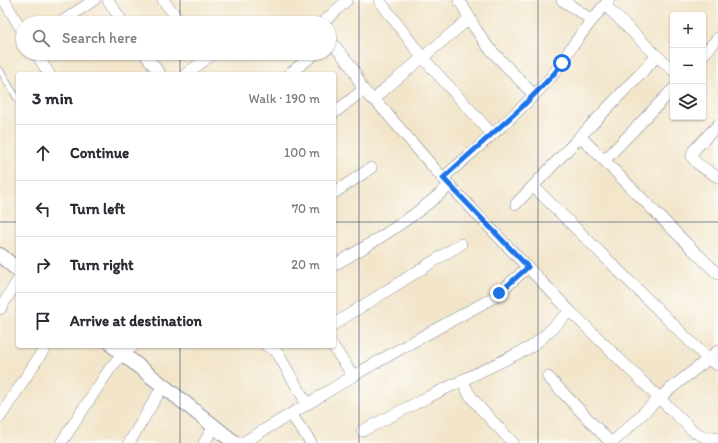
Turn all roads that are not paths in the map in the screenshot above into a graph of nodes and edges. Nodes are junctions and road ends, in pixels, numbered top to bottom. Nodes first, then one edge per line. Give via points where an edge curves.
1 (4, 0) edge
2 (94, 0) edge
3 (108, 0) edge
4 (163, 0) edge
5 (348, 0) edge
6 (379, 0) edge
7 (459, 0) edge
8 (562, 0) edge
9 (607, 2) edge
10 (70, 16) edge
11 (118, 16) edge
12 (176, 16) edge
13 (330, 16) edge
14 (470, 18) junction
15 (16, 20) edge
16 (592, 20) junction
17 (718, 38) edge
18 (336, 49) edge
19 (706, 52) edge
20 (657, 56) junction
21 (422, 57) junction
22 (40, 60) edge
23 (149, 60) edge
24 (205, 60) edge
25 (307, 60) edge
26 (670, 67) edge
27 (0, 70) edge
28 (48, 72) edge
29 (158, 72) edge
30 (189, 72) edge
31 (292, 72) edge
32 (363, 90) junction
33 (670, 91) edge
34 (534, 95) junction
35 (16, 97) edge
36 (376, 101) junction
37 (336, 111) edge
38 (718, 125) edge
39 (492, 134) junction
40 (580, 136) junction
41 (605, 160) junction
42 (371, 168) dead end
43 (718, 177) edge
44 (446, 182) junction
45 (533, 186) junction
46 (336, 192) edge
47 (516, 204) dead end
48 (461, 244) dead end
49 (0, 255) edge
50 (336, 264) edge
51 (528, 267) junction
52 (16, 268) edge
53 (718, 274) edge
54 (16, 283) edge
55 (0, 309) edge
56 (570, 311) junction
57 (336, 323) edge
58 (45, 348) edge
59 (271, 348) edge
60 (334, 348) edge
61 (123, 349) edge
62 (718, 351) edge
63 (708, 359) junction
64 (718, 365) edge
65 (353, 376) junction
66 (548, 377) dead end
67 (462, 380) junction
68 (163, 386) junction
69 (659, 398) junction
70 (307, 404) junction
71 (291, 414) junction
72 (0, 417) edge
73 (214, 427) junction
74 (362, 431) dead end
75 (718, 438) edge
76 (61, 443) edge
77 (129, 443) edge
78 (204, 443) edge
79 (235, 443) edge
80 (242, 443) edge
81 (311, 443) edge
82 (513, 443) edge
83 (611, 443) edge

1 - 15 street
2 - 10 street
3 - 11 street
4 - 12 street
5 - 13 street
6 - 21 street
7 - 14 street
8 - 16 street
9 - 16 street
9 - 20 street
14 - 21 street
14 - 34 street via 488,47
16 - 34 street via 553,75
17 - 19 street
18 - 32 street via 353,69
20 - 26 street
20 - 40 street
21 - 36 street via 386,88
21 - 39 street
22 - 28 street
23 - 29 street
24 - 30 street
25 - 31 street
27 - 35 lane
32 - 36 street
32 - 37 street
33 - 41 street
34 - 39 street
36 - 44 street
38 - 43 street via 694,150 692,156 698,164
39 - 44 street
40 - 41 street
40 - 45 street
41 - 53 street
42 - 46 street
44 - 50 street via 430,203
44 - 51 street
45 - 47 street
45 - 63 street
48 - 57 street
49 - 52 street
51 - 56 street
51 - 65 street via 489,300
54 - 55 street
56 - 67 street via 531,347
56 - 69 street
58 - 72 street
59 - 70 street via 278,354
60 - 65 street
61 - 68 street
61 - 76 street
62 - 63 street
63 - 64 street
63 - 69 street
65 - 70 street
66 - 83 street
67 - 74 street
67 - 82 street via 481,410
68 - 73 street
68 - 77 street
69 - 75 street via 692,430 706,438
69 - 83 street
70 - 71 street
71 - 80 street
71 - 81 street
73 - 78 street
73 - 79 street

